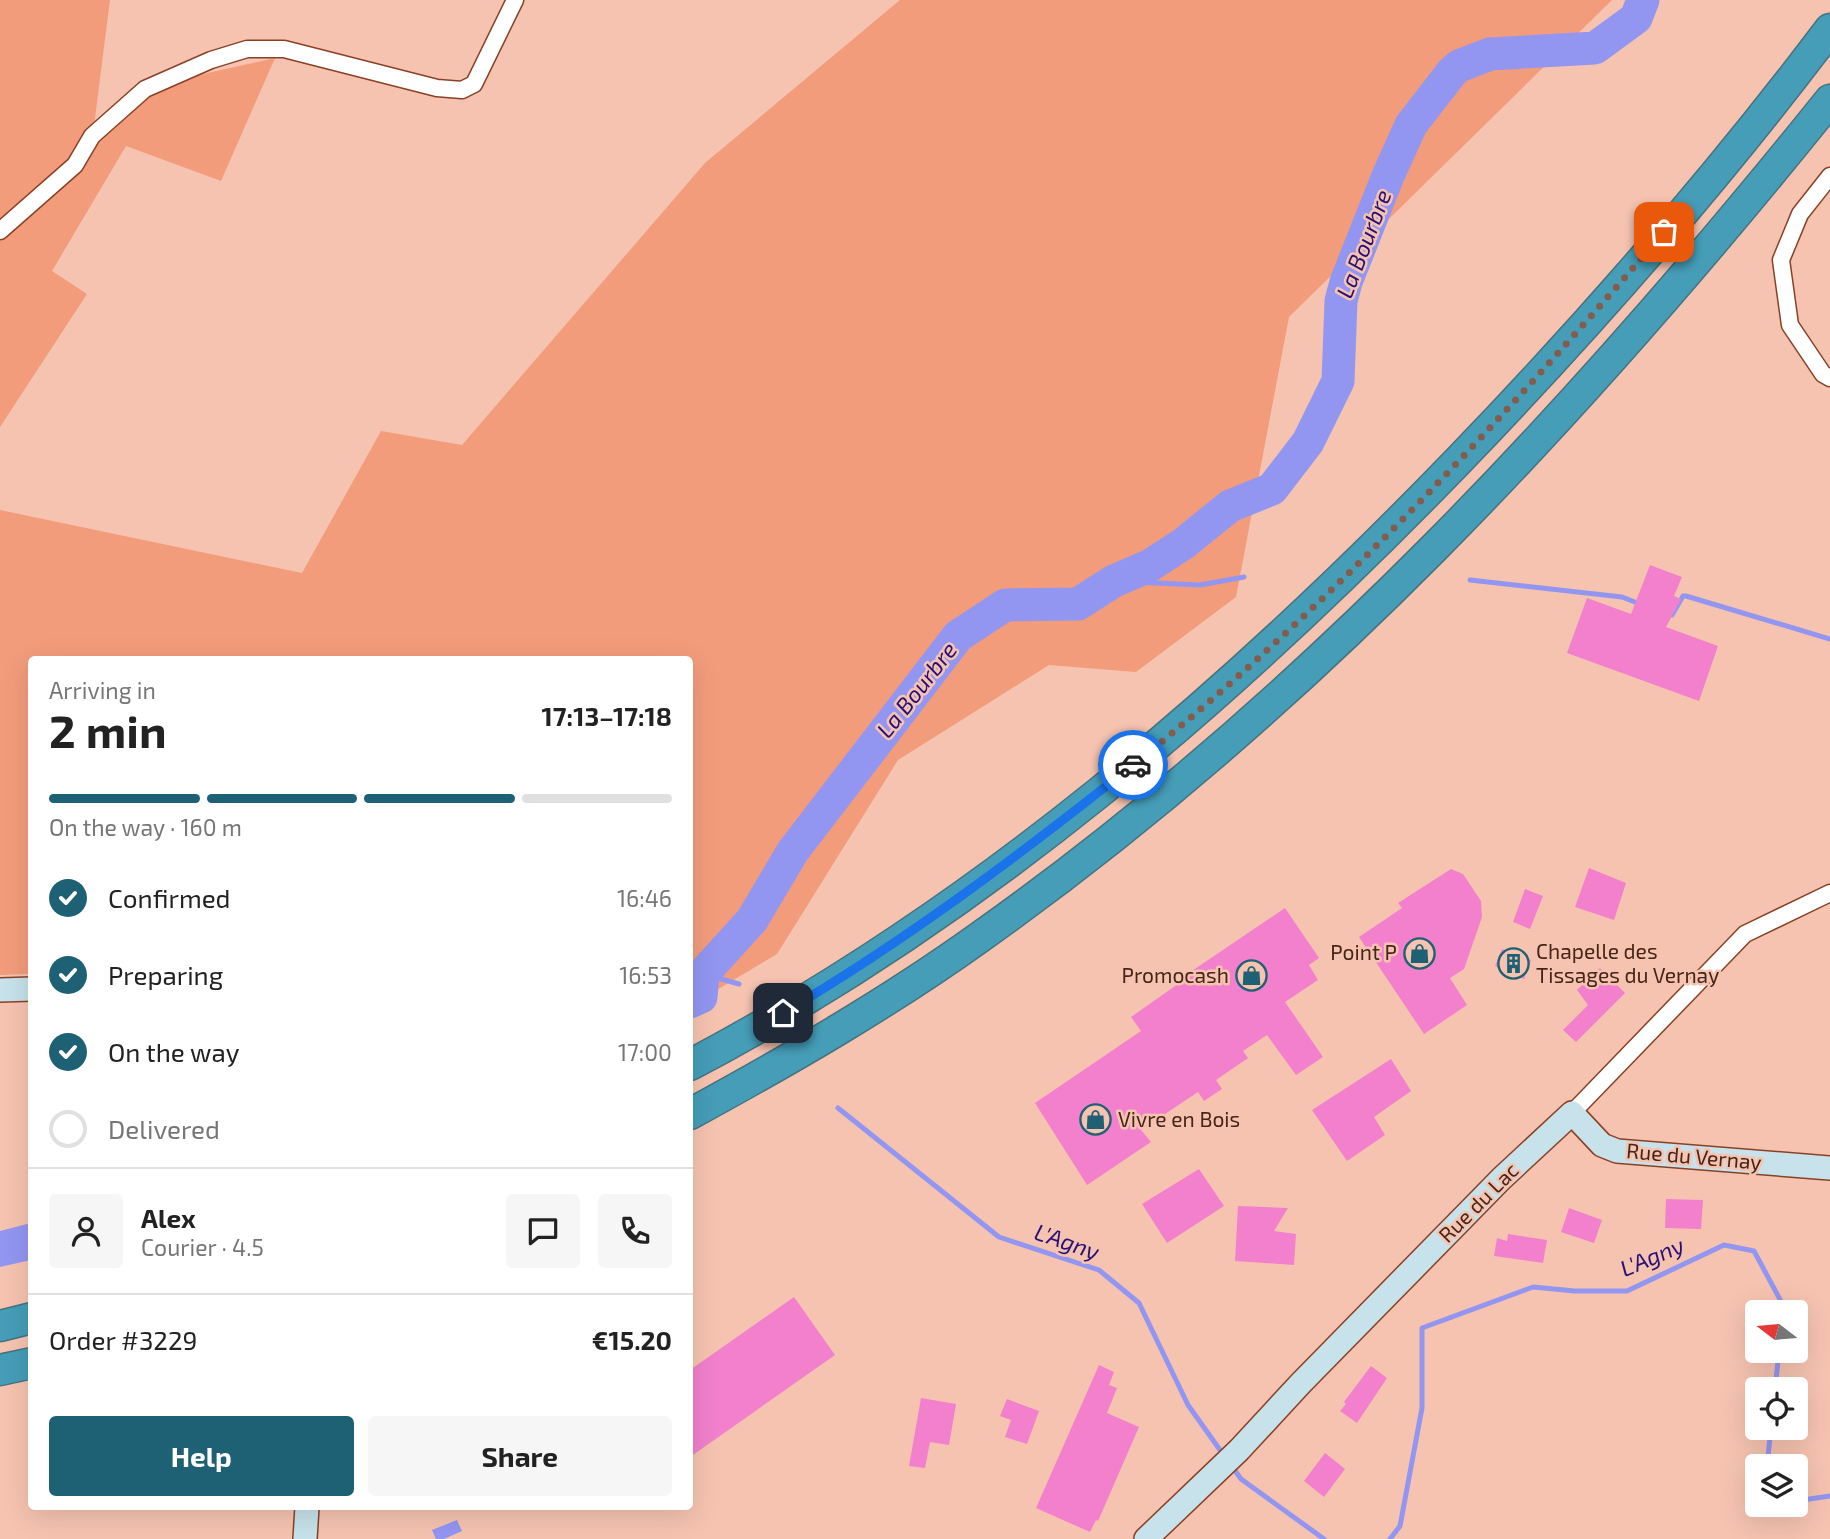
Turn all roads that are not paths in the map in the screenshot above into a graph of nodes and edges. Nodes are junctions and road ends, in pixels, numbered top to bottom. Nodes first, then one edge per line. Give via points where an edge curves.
1 (515, 0) edge
2 (1830, 29) edge
3 (1830, 100) edge
4 (1830, 176) edge
5 (0, 231) edge
6 (1830, 378) edge
7 (1830, 893) edge
8 (28, 989) edge
9 (0, 990) edge
10 (693, 1063) edge
11 (693, 1112) edge
12 (1572, 1113) junction
13 (1830, 1168) edge
14 (28, 1319) edge
15 (0, 1326) edge
16 (28, 1364) edge
17 (0, 1370) edge
18 (307, 1510) edge
19 (305, 1539) edge
20 (1146, 1539) edge

1 - 5 street via 474,84 462,90 437,88 285,49 247,49 145,89 92,136 75,165
2 - 10 highway via 1714,175 1558,355 1378,544 1269,648 1143,757 949,906 803,1001
3 - 11 highway via 1586,389 1298,680 1183,781 977,940 834,1032
4 - 6 street via 1800,214 1781,260 1790,325
7 - 12 street, Rue du Lac via 1745,934
8 - 9 street
12 - 13 street, Rue du Vernay via 1602,1145 1617,1151
12 - 20 street, Rue du Lac via 1501,1179 1239,1450
14 - 15 highway
16 - 17 highway
18 - 19 street

